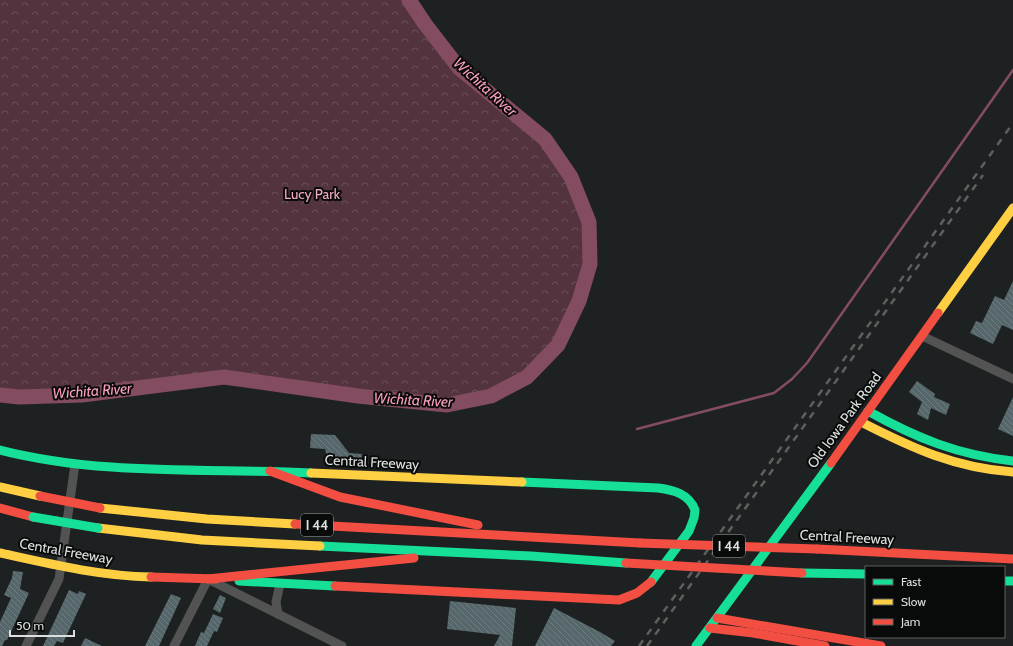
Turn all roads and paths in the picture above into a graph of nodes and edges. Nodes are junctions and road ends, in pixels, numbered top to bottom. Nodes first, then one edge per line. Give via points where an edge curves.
1 (1013, 208) edge
2 (922, 336) junction
3 (1013, 379) edge
4 (868, 411) junction
5 (861, 422) junction
6 (0, 450) edge
7 (1013, 461) edge
8 (75, 464) junction
9 (270, 471) junction
10 (1013, 472) edge
11 (0, 487) edge
12 (0, 508) edge
13 (534, 536) junction
14 (1006, 549) dead end
15 (0, 553) edge
16 (470, 553) junction
17 (971, 557) junction
18 (1013, 559) edge
19 (61, 567) junction
20 (865, 574) edge
21 (208, 579) junction
22 (280, 584) junction
23 (278, 614) junction
24 (717, 618) junction
25 (710, 628) junction
26 (328, 643) edge
27 (26, 646) edge
28 (174, 646) edge
29 (342, 646) edge
30 (696, 646) edge
31 (825, 646) edge
32 (881, 646) edge

1 - 2 main road, Old Iowa Park Road
2 - 3 street
2 - 4 main road, Old Iowa Park Road
4 - 5 main road, Old Iowa Park Road
4 - 7 main road via 940,448 986,459
5 - 10 main road via 916,449 962,466
5 - 24 main road, Old Iowa Park Road
6 - 8 main road, Central Freeway via 44,461
8 - 9 main road, Central Freeway
8 - 19 street
9 - 13 main road via 353,501
9 - 22 main road, Central Freeway via 670,489 688,497 694,512 690,529 653,581 637,594 619,600
11 - 13 main road, Central Freeway / I 44, bridge via 100,508 152,514
12 - 16 main road, Central Freeway / I 44, bridge via 33,517 98,528 202,540
13 - 17 main road, Central Freeway / I 44, bridge
14 - 17 main road
15 - 19 main road, Central Freeway
16 - 20 main road, Central Freeway / I 44, bridge via 802,573
16 - 21 main road
17 - 18 main road, Central Freeway / I 44
19 - 21 main road, Central Freeway via 133,577
19 - 27 street via 59,579
21 - 22 main road, Central Freeway
21 - 23 street
21 - 28 street
22 - 23 street via 276,602
23 - 26 street
24 - 25 main road, Old Iowa Park Road
24 - 32 main road
25 - 30 main road, Old Iowa Park Road
25 - 31 main road
26 - 29 street

